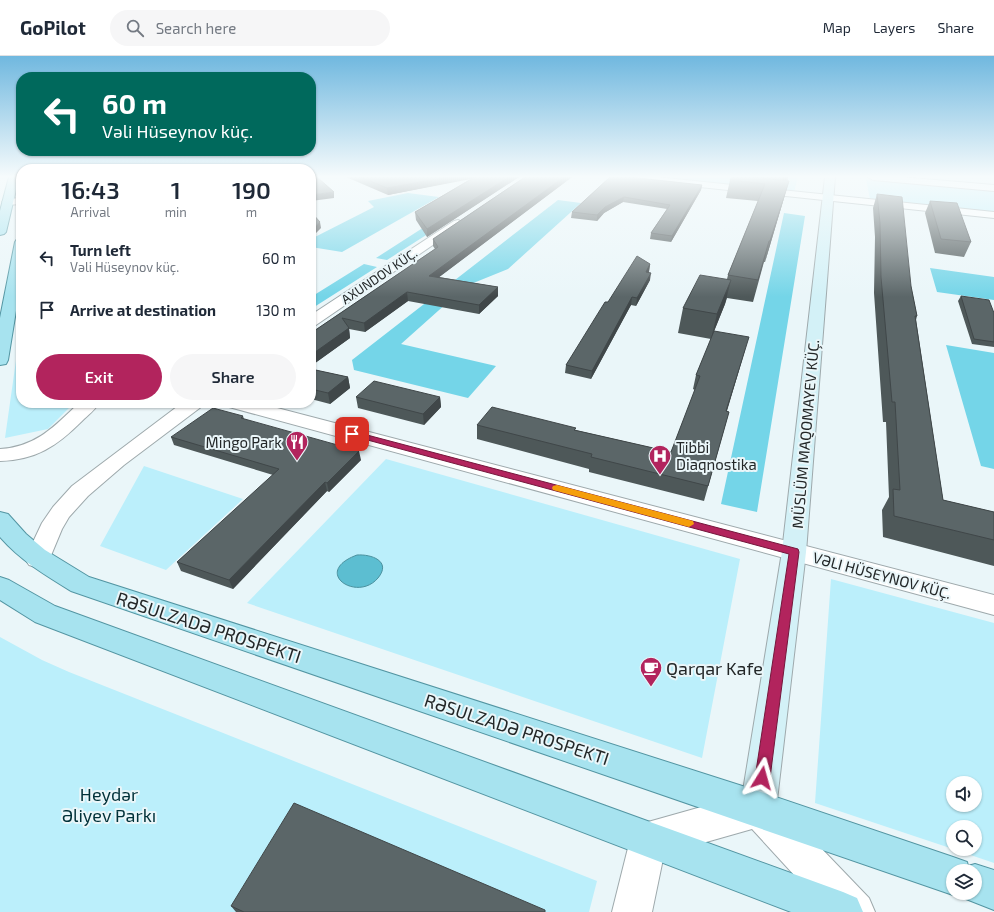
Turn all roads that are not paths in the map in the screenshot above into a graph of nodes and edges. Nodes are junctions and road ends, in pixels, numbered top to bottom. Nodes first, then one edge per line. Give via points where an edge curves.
1 (2, 217) edge
2 (467, 217) edge
3 (826, 217) edge
4 (0, 232) edge
5 (16, 270) edge
6 (316, 319) edge
7 (0, 360) edge
8 (85, 408) edge
9 (187, 408) edge
10 (255, 408) edge
11 (0, 455) edge
12 (0, 520) edge
13 (794, 552) junction
14 (38, 559) junction
15 (0, 587) edge
16 (994, 605) edge
17 (758, 809) junction
18 (648, 840) junction
19 (946, 874) edge
20 (982, 886) edge
21 (994, 890) edge
22 (632, 912) edge
23 (842, 912) edge
24 (855, 912) edge

1 - 4 main road
2 - 6 street, AXUNDOV KÜÇ.
3 - 13 main road, MÜSLÜM MAQOMAYEV KÜÇ.
5 - 7 main road
8 - 11 street via 42,445 30,451
9 - 14 street via 80,491 61,512
10 - 13 street, VƏLI HÜSEYNOV KÜÇ.
12 - 14 main road, RƏSULZADƏ PROSPEKTI via 10,534
13 - 16 street, VƏLI HÜSEYNOV KÜÇ.
13 - 17 main road, MÜSLÜM MAQOMAYEV KÜÇ.
14 - 17 main road, RƏSULZADƏ PROSPEKTI via 80,584
15 - 18 main road via 45,614
17 - 18 street
17 - 19 main road, RƏSULZADƏ PROSPEKTI
17 - 24 street
18 - 22 street
18 - 23 main road
20 - 21 main road

